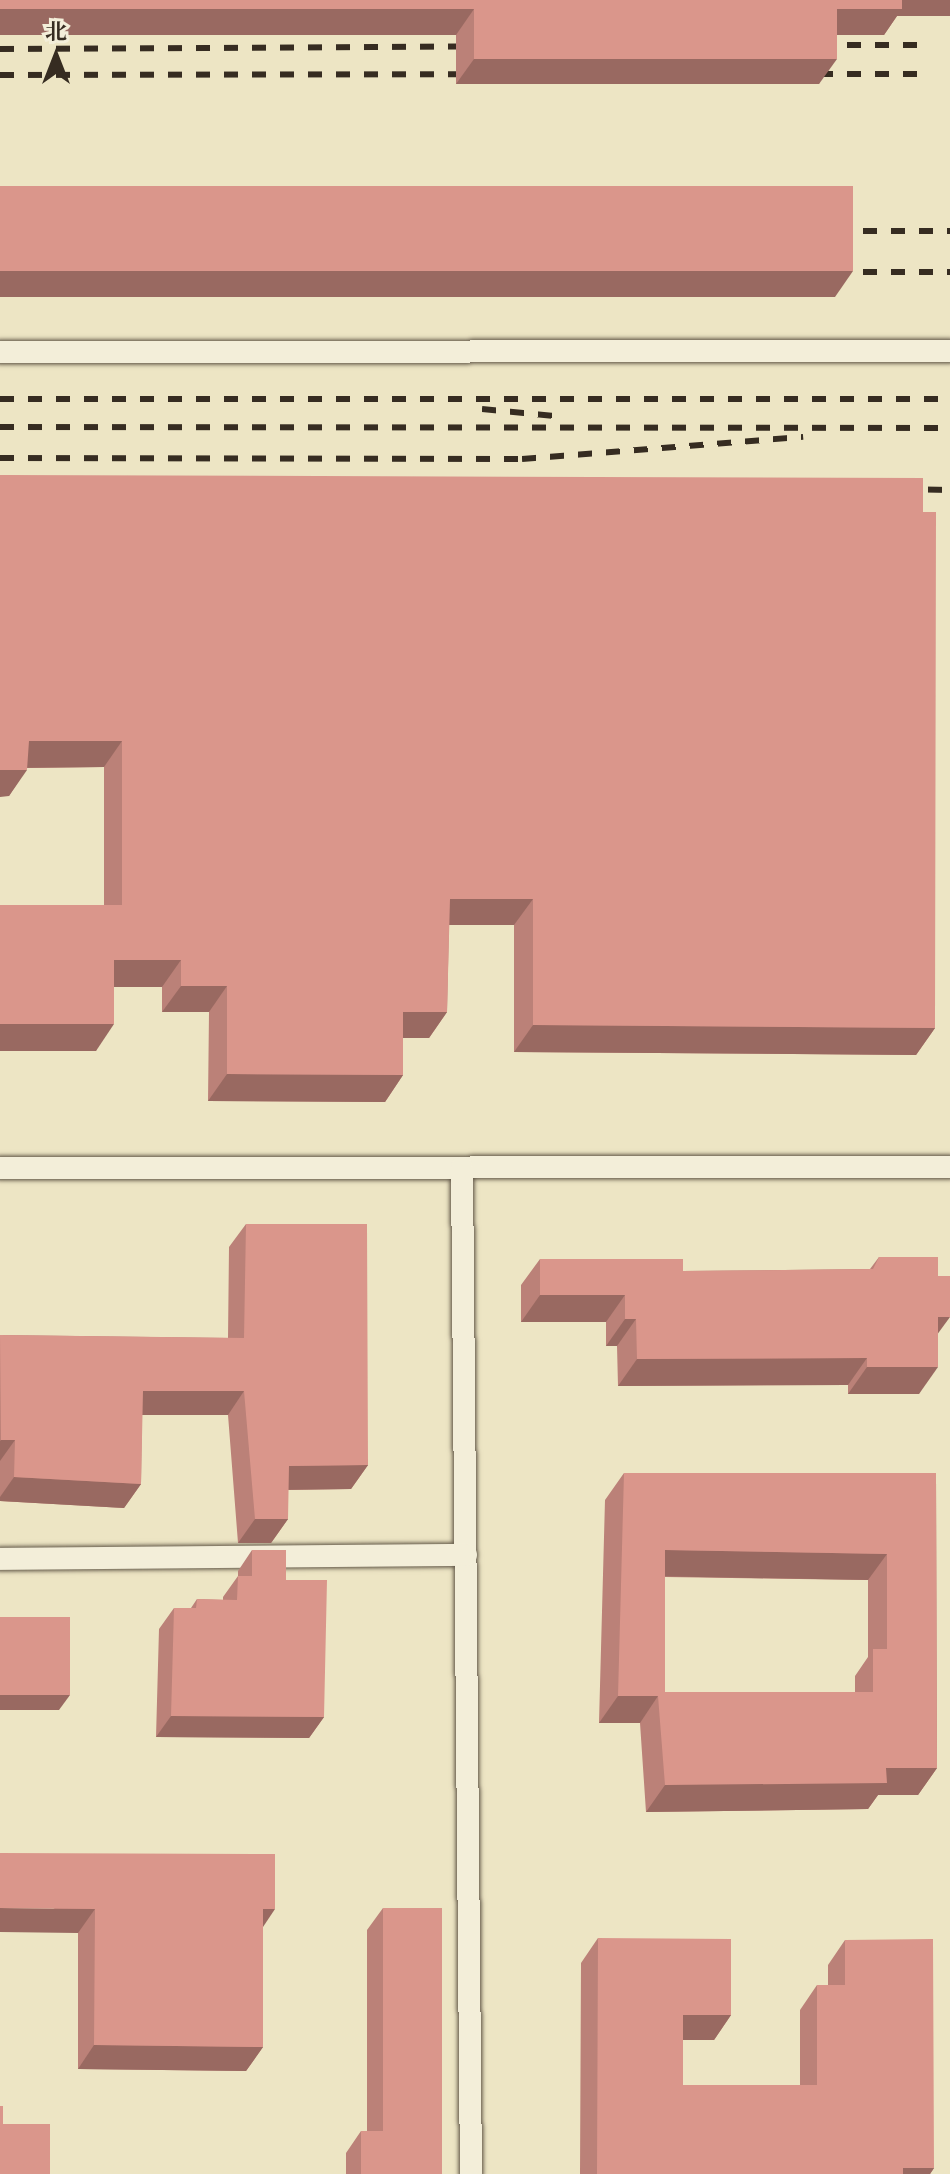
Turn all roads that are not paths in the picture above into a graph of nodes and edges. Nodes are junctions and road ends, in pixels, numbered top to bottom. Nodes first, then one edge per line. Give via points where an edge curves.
1 (950, 351) edge
2 (0, 352) edge
3 (950, 1167) edge
4 (0, 1168) edge
5 (462, 1168) junction
6 (466, 1555) junction
7 (0, 1559) edge
8 (471, 2174) edge

1 - 2 lane
3 - 5 lane
4 - 5 lane
5 - 6 lane
6 - 7 lane
6 - 8 lane

